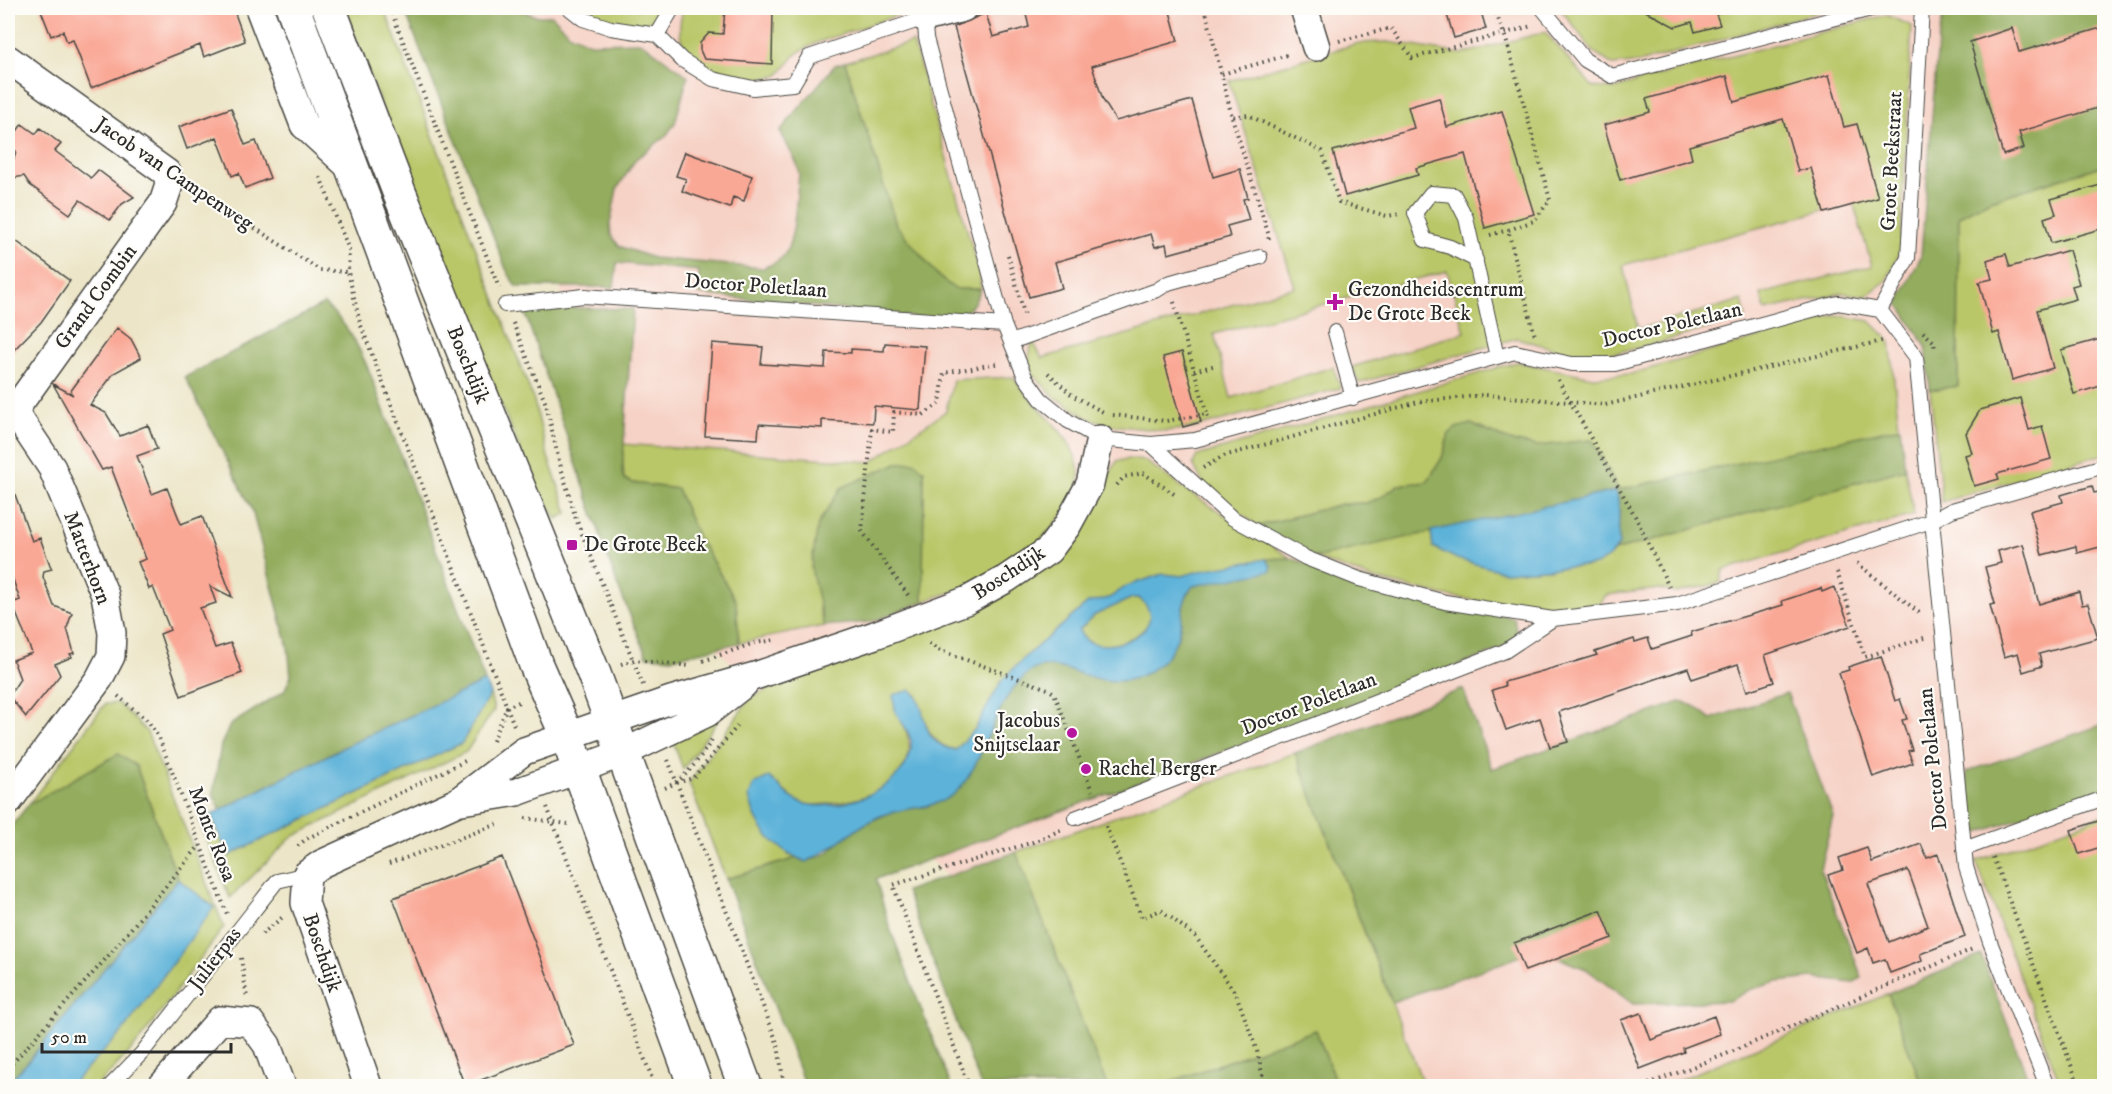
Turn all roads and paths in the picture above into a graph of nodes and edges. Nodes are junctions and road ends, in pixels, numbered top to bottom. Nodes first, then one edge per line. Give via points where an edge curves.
1 (260, 8) edge
2 (293, 8) edge
3 (329, 8) edge
4 (390, 8) edge
5 (569, 8) edge
6 (673, 8) edge
7 (963, 8) edge
8 (1205, 8) edge
9 (1304, 8) edge
10 (1494, 8) edge
11 (1542, 8) edge
12 (1875, 8) edge
13 (1922, 8) edge
14 (924, 13) edge
15 (1552, 20) junction
16 (1504, 33) junction
17 (657, 35) junction
18 (1316, 47) junction
19 (8, 59) edge
20 (1222, 74) junction
21 (1232, 117) junction
22 (316, 167) dead end
23 (167, 173) junction
24 (356, 173) junction
25 (1415, 213) junction
26 (1005, 245) dead end
27 (1260, 257) joint
28 (1476, 260) junction
29 (348, 272) junction
30 (505, 304) joint
31 (1880, 310) junction
32 (1177, 312) dead end
33 (1004, 325) junction
34 (1335, 332) dead end
35 (1030, 335) junction
36 (1901, 337) junction
37 (1011, 342) junction
38 (1935, 353) dead end
39 (1497, 357) junction
40 (1545, 359) junction
41 (1018, 360) junction
42 (1216, 365) dead end
43 (1194, 371) junction
44 (1353, 398) junction
45 (1571, 402) junction
46 (10, 410) edge
47 (1207, 414) junction
48 (1215, 434) junction
49 (1100, 439) junction
50 (1151, 444) junction
51 (1224, 456) junction
52 (2104, 466) edge
53 (1188, 476) junction
54 (1931, 521) junction
55 (1836, 551) junction
56 (1677, 604) junction
57 (920, 619) junction
58 (1553, 619) junction
59 (1941, 620) junction
60 (784, 638) dead end
61 (634, 660) dead end
62 (755, 676) junction
63 (99, 679) junction
64 (611, 721) junction
65 (567, 736) junction
66 (524, 751) junction
67 (623, 753) junction
68 (579, 770) junction
69 (538, 785) junction
70 (2104, 798) edge
71 (8, 802) edge
72 (457, 802) junction
73 (1099, 809) junction
74 (1075, 818) joint
75 (1987, 841) junction
76 (200, 845) junction
77 (1964, 849) junction
78 (307, 874) junction
79 (234, 933) junction
80 (1990, 942) junction
81 (251, 1023) junction
82 (8, 1068) edge
83 (110, 1086) edge
84 (162, 1086) edge
85 (282, 1086) edge
86 (368, 1086) edge
87 (655, 1086) edge
88 (695, 1086) edge
89 (745, 1086) edge
90 (969, 1086) edge
91 (1265, 1086) edge
92 (1643, 1086) edge
93 (2047, 1086) edge
94 (2079, 1086) edge

1 - 24 street, Boschdijk via 304,125
2 - 24 main road, Boschdijk
3 - 64 main road, Boschdijk
4 - 30 path
5 - 17 lane via 583,19 611,28
6 - 17 lane
7 - 14 street
8 - 20 path
9 - 18 street
10 - 16 path
11 - 15 lane
12 - 15 lane via 1612,76 1585,60
13 - 31 lane, Grote Beekstraat via 1908,258
14 - 17 lane via 809,57 793,84 753,88 713,80 682,60
14 - 33 lane, Doctor Poletlaan via 926,38
15 - 16 path
16 - 18 path via 1412,58 1391,28
16 - 40 path via 1550,200 1534,220 1508,230 1537,344
18 - 20 path
19 - 23 street, Jacob van Campenweg
20 - 21 path
21 - 25 path via 1248,115 1322,151 1339,202 1387,216
21 - 27 path via 1269,236 1267,249
22 - 29 path via 349,250
23 - 29 path, Jacob van Campenweg via 320,270
23 - 46 street, Grand Combin via 170,185 163,203
24 - 65 main road, Boschdijk via 536,665
25 - 28 lane via 1425,240
25 - 28 lane via 1431,193 1454,195 1466,218
26 - 35 path
27 - 35 lane via 1168,283
28 - 39 lane
29 - 66 path via 360,322
30 - 33 lane, Doctor Poletlaan via 584,296
31 - 36 lane, Doctor Poletlaan
31 - 40 lane, Doctor Poletlaan via 1838,303 1616,364 1572,364
32 - 43 path
33 - 37 lane, Doctor Poletlaan
34 - 44 lane
35 - 37 lane
35 - 47 path via 1044,369 1072,396 1108,415 1166,421
36 - 38 path via 1923,331 1934,342
36 - 45 path via 1605,405
36 - 54 lane, Doctor Poletlaan via 1916,357
37 - 41 lane, Doctor Poletlaan
39 - 40 lane, Doctor Poletlaan via 1515,352
39 - 44 lane, Doctor Poletlaan
40 - 45 path
41 - 49 lane, Doctor Poletlaan via 1041,399 1068,421
41 - 57 path via 944,373 940,403 923,415 894,412 893,432 872,429 862,531
42 - 43 path
43 - 47 path
44 - 48 lane, Doctor Poletlaan
45 - 51 path via 1485,395 1418,402
45 - 56 path via 1635,516
46 - 63 street, Matterhorn via 52,468 105,596 112,633 111,656
47 - 48 path
48 - 50 lane, Doctor Poletlaan
48 - 51 path
49 - 50 lane, Doctor Poletlaan
49 - 57 street, Boschdijk via 1090,484 1067,526 1048,550 969,600
50 - 53 lane, Doctor Poletlaan
51 - 53 path
52 - 54 lane via 1952,510
53 - 58 lane, Doctor Poletlaan via 1232,518 1306,558 1359,579 1445,602
54 - 55 lane, Doctor Poletlaan
54 - 59 lane, Doctor Poletlaan
55 - 56 lane, Doctor Poletlaan
55 - 59 path via 1924,616
55 - 59 path via 1865,657 1925,638
56 - 58 lane, Doctor Poletlaan
57 - 62 street, Boschdijk
57 - 73 path via 929,644 938,650 1054,693
58 - 73 lane, Doctor Poletlaan via 1505,651
59 - 77 lane, Doctor Poletlaan
60 - 61 path via 754,643 690,666
62 - 64 street, Boschdijk
62 - 67 street, Boschdijk via 707,713
63 - 71 street, Matterhorn
63 - 76 path, Monte Rosa via 148,721 159,738
64 - 65 street, Boschdijk
64 - 67 main road, Boschdijk
65 - 66 street, Boschdijk
65 - 68 main road, Boschdijk
66 - 72 street, Boschdijk
67 - 68 street, Boschdijk
67 - 89 main road, Boschdijk
68 - 69 street, Boschdijk
68 - 88 main road, Boschdijk
69 - 72 street, Boschdijk
69 - 87 path
70 - 75 lane, Doctor Poletlaan
72 - 78 street, Boschdijk
73 - 74 lane, Doctor Poletlaan
73 - 91 path via 1142,918 1161,910 1195,936 1236,994
74 - 90 path via 1072,824 1033,842 893,885
75 - 77 lane, Doctor Poletlaan
75 - 94 path
76 - 79 path, Monte Rosa
76 - 82 path
77 - 80 lane, Doctor Poletlaan
78 - 79 lane, Julierpas via 277,881
78 - 86 street, Boschdijk via 305,903
79 - 81 path, Monte Rosa
79 - 83 lane, Julierpas via 142,1053
80 - 92 path
80 - 93 lane, Doctor Poletlaan
81 - 84 street, Julierpas via 220,1020
81 - 85 street via 267,1045

